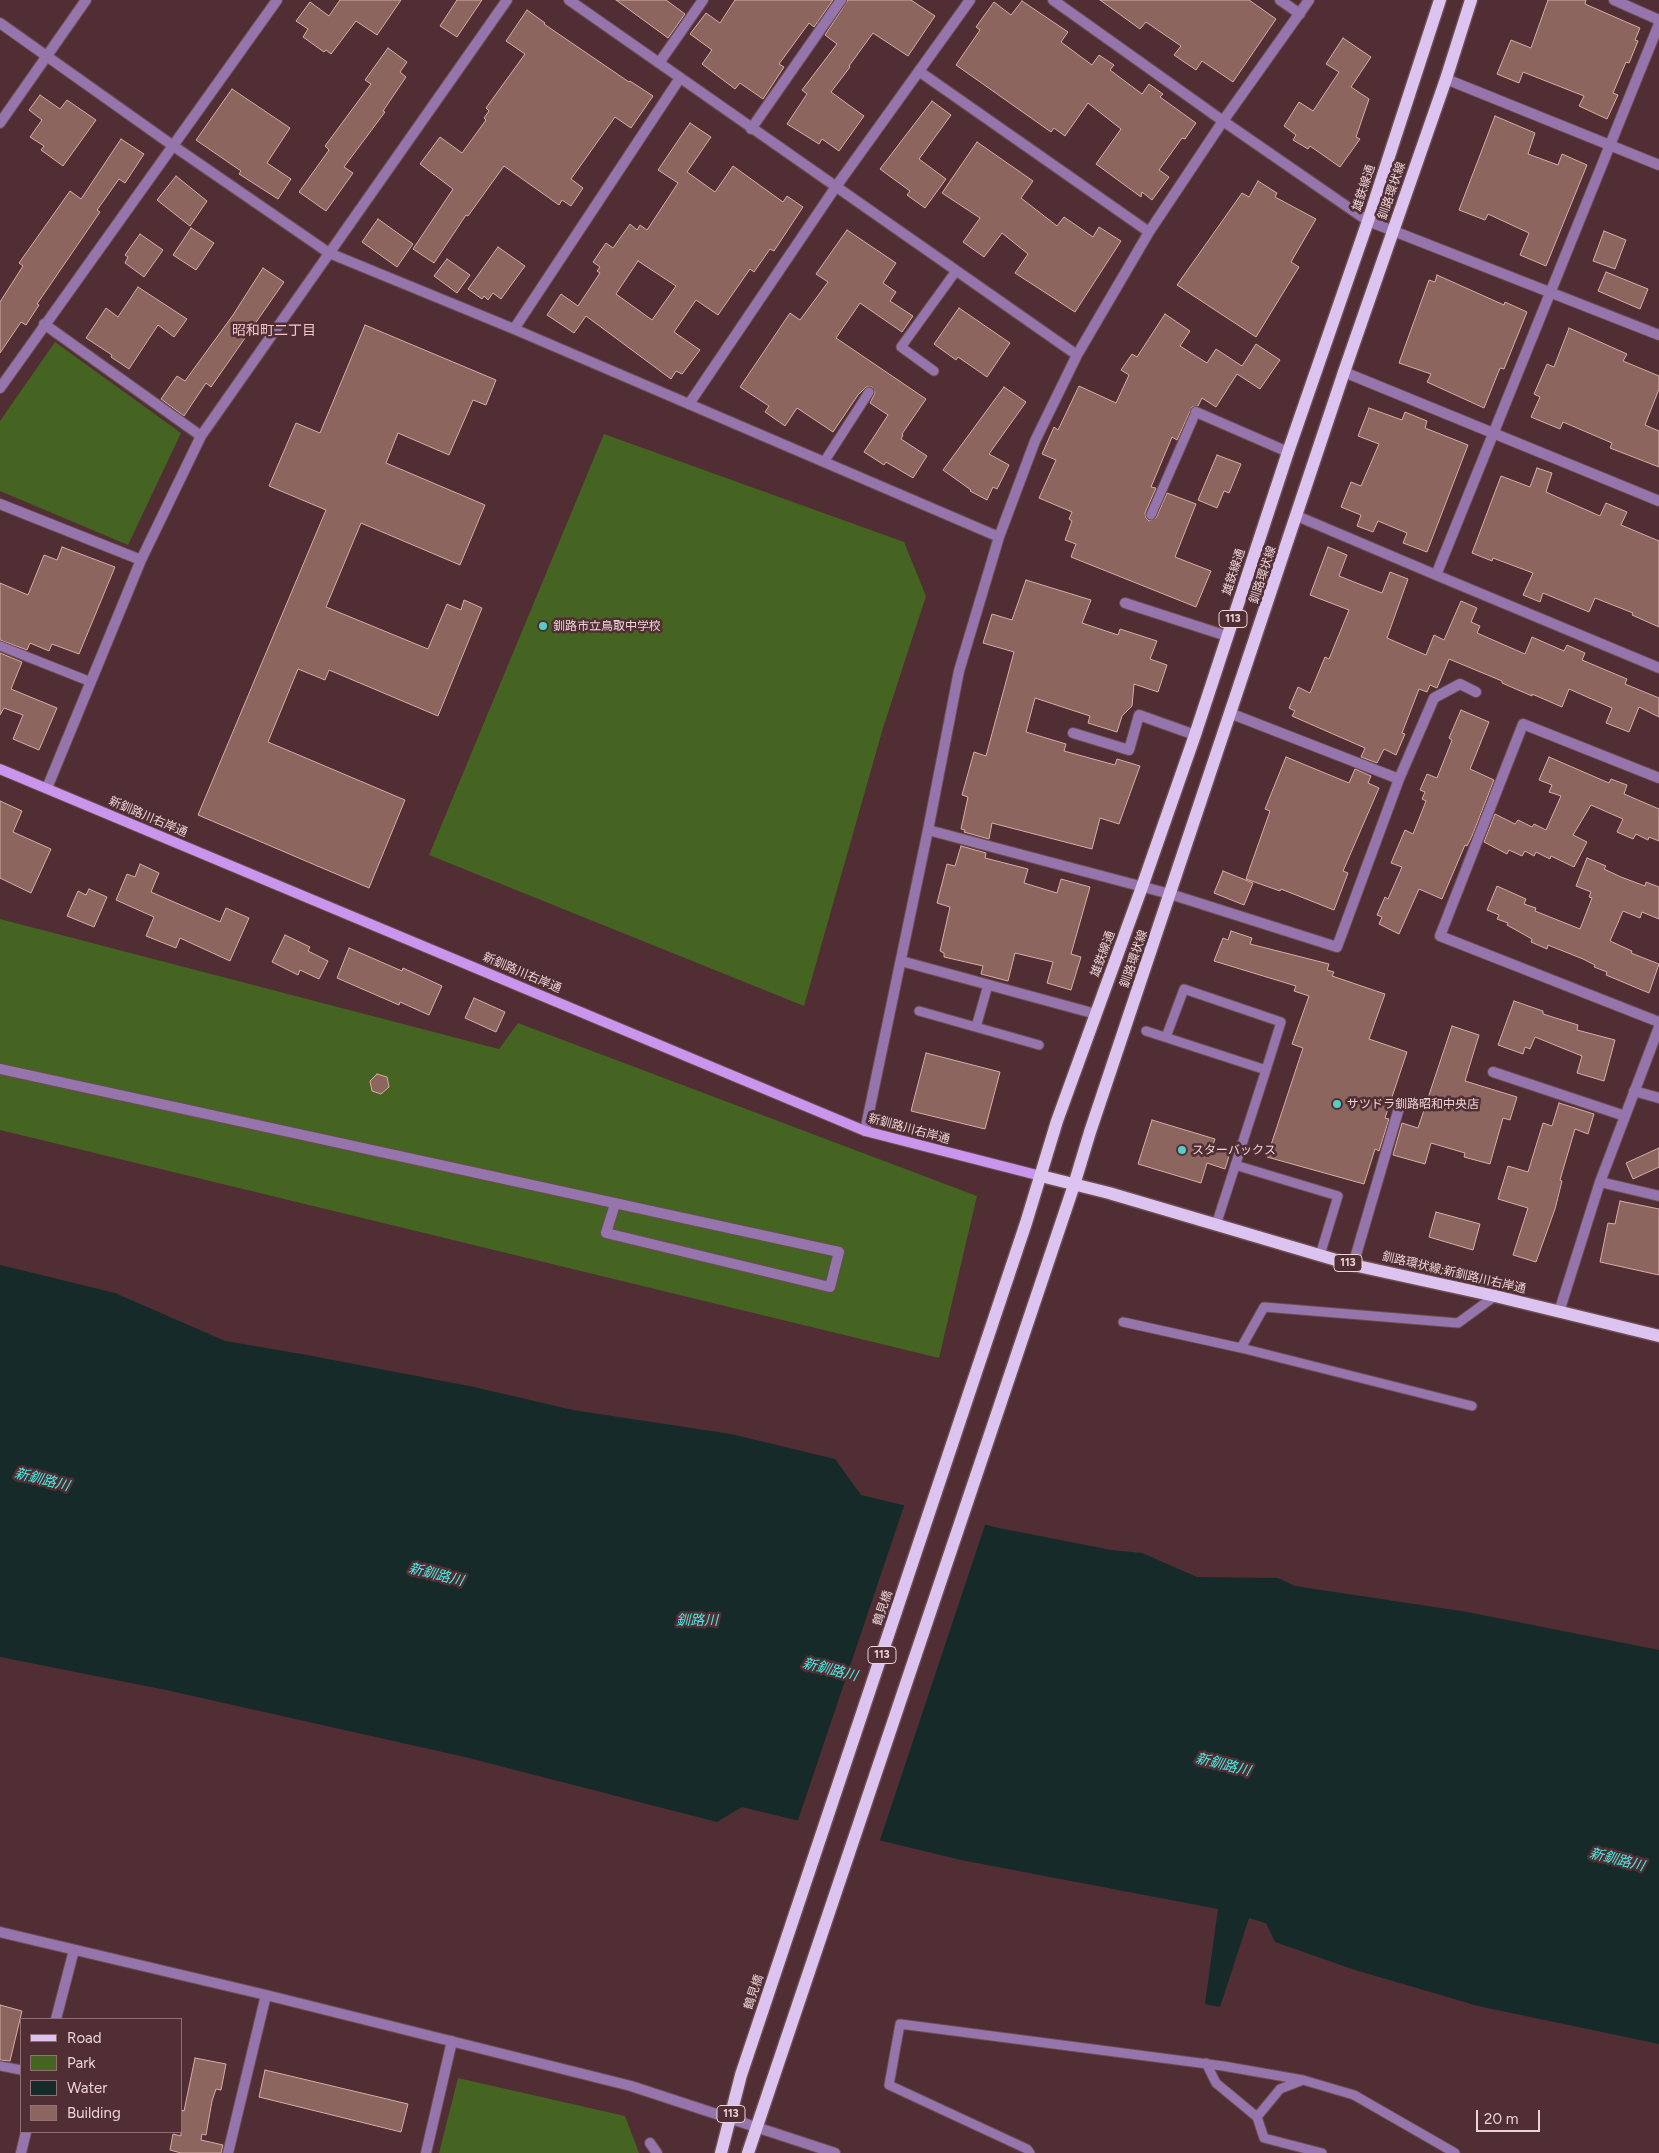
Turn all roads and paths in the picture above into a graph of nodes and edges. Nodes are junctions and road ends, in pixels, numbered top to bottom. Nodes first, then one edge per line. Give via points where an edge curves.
1 (86, 0) edge
2 (277, 0) edge
3 (507, 0) edge
4 (569, 0) edge
5 (702, 0) edge
6 (841, 0) edge
7 (970, 0) edge
8 (1053, 0) edge
9 (1280, 0) edge
10 (1309, 0) edge
11 (1440, 0) edge
12 (1471, 0) edge
13 (1614, 0) edge
14 (1300, 14) junction
15 (1659, 20) edge
16 (0, 23) edge
17 (1659, 24) edge
18 (46, 57) junction
19 (659, 63) junction
20 (920, 72) junction
21 (680, 78) junction
22 (1446, 79) junction
23 (1223, 121) junction
24 (0, 123) edge
25 (751, 129) junction
26 (1610, 144) junction
27 (172, 145) junction
28 (1659, 165) edge
29 (835, 188) junction
30 (1368, 221) junction
31 (1393, 230) junction
32 (1150, 232) junction
33 (330, 254) junction
34 (956, 271) junction
35 (1549, 292) junction
36 (44, 324) junction
37 (514, 329) junction
38 (1659, 335) edge
39 (1077, 355) junction
40 (934, 371) dead end
41 (1344, 372) junction
42 (0, 388) edge
43 (870, 392) dead end
44 (689, 404) junction
45 (1196, 412) joint
46 (1493, 434) junction
47 (201, 436) junction
48 (1288, 452) junction
49 (824, 462) junction
50 (1659, 501) edge
51 (0, 504) edge
52 (1151, 515) dead end
53 (1297, 516) junction
54 (998, 536) junction
55 (141, 560) junction
56 (1436, 576) junction
57 (1125, 603) dead end
58 (1227, 636) junction
59 (0, 646) edge
60 (1659, 668) edge
61 (91, 682) junction
62 (1476, 692) dead end
63 (1232, 714) junction
64 (1073, 733) dead end
65 (1195, 735) junction
66 (0, 769) edge
67 (1659, 778) edge
68 (1399, 779) junction
69 (47, 788) junction
70 (928, 830) junction
71 (1142, 887) junction
72 (1170, 894) junction
73 (901, 961) junction
74 (988, 985) junction
75 (919, 1011) dead end
76 (1096, 1014) junction
77 (1659, 1022) edge
78 (976, 1027) junction
79 (1659, 1028) edge
80 (1146, 1031) dead end
81 (1166, 1037) junction
82 (1039, 1046) dead end
83 (0, 1069) edge
84 (1266, 1070) junction
85 (1493, 1072) dead end
86 (1634, 1091) junction
87 (1659, 1098) edge
88 (1399, 1108) dead end
89 (1625, 1116) junction
90 (865, 1131) junction
91 (1235, 1165) junction
92 (1041, 1176) junction
93 (1600, 1182) junction
94 (1074, 1184) junction
95 (1659, 1196) edge
96 (615, 1204) junction
97 (1216, 1225) junction
98 (1022, 1236) joint
99 (1320, 1255) junction
100 (1353, 1265) junction
101 (1495, 1296) junction
102 (1558, 1312) junction
103 (1123, 1322) dead end
104 (1659, 1336) edge
105 (1241, 1348) junction
106 (1472, 1406) dead end
107 (0, 1932) edge
108 (74, 1950) junction
109 (266, 1995) junction
110 (56, 2018) edge
111 (452, 2041) junction
112 (1206, 2063) junction
113 (0, 2066) edge
114 (20, 2070) edge
115 (1303, 2080) junction
116 (1257, 2117) junction
117 (730, 2119) junction
118 (756, 2128) junction
119 (26, 2133) edge
120 (650, 2143) dead end
121 (20, 2153) edge
122 (228, 2153) edge
123 (426, 2153) edge
124 (657, 2153) edge
125 (721, 2153) edge
126 (748, 2153) edge
127 (835, 2153) edge
128 (1030, 2153) edge
129 (1322, 2153) edge
130 (1455, 2153) edge

1 - 18 street
2 - 27 street
3 - 33 street
4 - 19 street
5 - 19 street
6 - 25 street
7 - 20 street
8 - 23 street
9 - 14 street
10 - 14 street
11 - 30 main road, 雄鉄線通 / 113
12 - 22 main road, 釧路環状線 / 113
13 - 15 street
14 - 23 street
16 - 18 street
17 - 26 street
18 - 24 street
18 - 27 street
19 - 21 street
20 - 29 street
20 - 32 street
21 - 25 street
21 - 37 street
22 - 26 street
22 - 31 main road, 釧路環状線 / 113
23 - 30 street
23 - 32 street
25 - 29 street
26 - 28 street
26 - 35 street
27 - 33 street
27 - 36 street
29 - 34 street
29 - 44 street
30 - 31 street
30 - 48 main road, 雄鉄線通 / 113
31 - 35 street
31 - 41 main road, 釧路環状線 / 113
32 - 39 street
33 - 37 street
33 - 47 street
34 - 39 street
34 - 40 lane via 901,348
35 - 38 street
35 - 46 street
36 - 42 street
36 - 47 street
37 - 44 street
39 - 54 street via 1035,440
41 - 46 street
41 - 53 main road, 釧路環状線 / 113
43 - 49 lane
44 - 49 street
45 - 48 street
45 - 52 lane
46 - 50 street
46 - 56 street
47 - 55 street
48 - 58 main road, 雄鉄線通 / 113
49 - 54 street
51 - 55 street
53 - 56 street
53 - 63 main road, 釧路環状線 / 113
54 - 70 street via 959,672
55 - 61 street
56 - 60 street
57 - 58 street
58 - 65 main road, 雄鉄線通 / 113
59 - 61 lane
61 - 69 street
62 - 68 street via 1460,684 1434,698
63 - 68 street
63 - 72 main road, 釧路環状線 / 113
64 - 65 street via 1129,750 1139,715
65 - 71 main road, 雄鉄線通 / 113
66 - 69 street, 新釧路川右岸通
67 - 77 street via 1523,724 1440,936
68 - 72 street via 1337,947
69 - 90 street, 新釧路川右岸通
70 - 71 street
70 - 73 street
71 - 72 street
71 - 76 main road, 雄鉄線通 / 113
72 - 94 main road, 釧路環状線 / 113
73 - 74 street
73 - 90 street
74 - 76 street
74 - 78 lane
75 - 78 lane
76 - 92 main road, 雄鉄線通 / 113 via 1057,1121
78 - 82 lane
79 - 86 street
80 - 81 lane
81 - 84 lane
81 - 84 lane via 1184,990 1281,1022
83 - 96 street
84 - 91 lane
85 - 89 street
86 - 87 street
86 - 89 street
88 - 100 street
89 - 93 street
90 - 92 street, 新釧路川右岸通
91 - 97 lane
91 - 99 lane via 1338,1196
92 - 94 main road, 釧路環状線;新釧路川右岸通 / 113
92 - 98 main road, 雄鉄線通 / 113
93 - 95 street
93 - 102 street
94 - 97 main road, 釧路環状線;新釧路川右岸通 / 113
94 - 118 main road, 釧路環状線 / 113
96 - 96 street via 606,1234 830,1287 839,1252
97 - 99 main road, 釧路環状線;新釧路川右岸通 / 113
98 - 117 main road, 鶴見橋 / 113 via 741,2075
99 - 100 main road, 釧路環状線;新釧路川右岸通 / 113
100 - 101 main road, 釧路環状線;新釧路川右岸通 / 113
101 - 102 main road, 釧路環状線;新釧路川右岸通 / 113
101 - 105 lane via 1458,1323 1264,1307
102 - 104 main road, 釧路環状線;新釧路川右岸通 / 113
103 - 105 lane
105 - 106 lane
107 - 108 street
108 - 109 street
108 - 110 street
109 - 111 street
109 - 122 street
111 - 117 street via 631,2086
111 - 123 street
112 - 115 lane
112 - 116 lane via 1216,2083
112 - 128 lane via 900,2024 889,2085
113 - 114 lane
115 - 116 lane via 1280,2089
115 - 130 lane via 1354,2095
116 - 129 lane via 1264,2138
117 - 118 street
117 - 125 main road, 113
118 - 126 main road, 113
118 - 127 street
119 - 121 street
120 - 124 street

